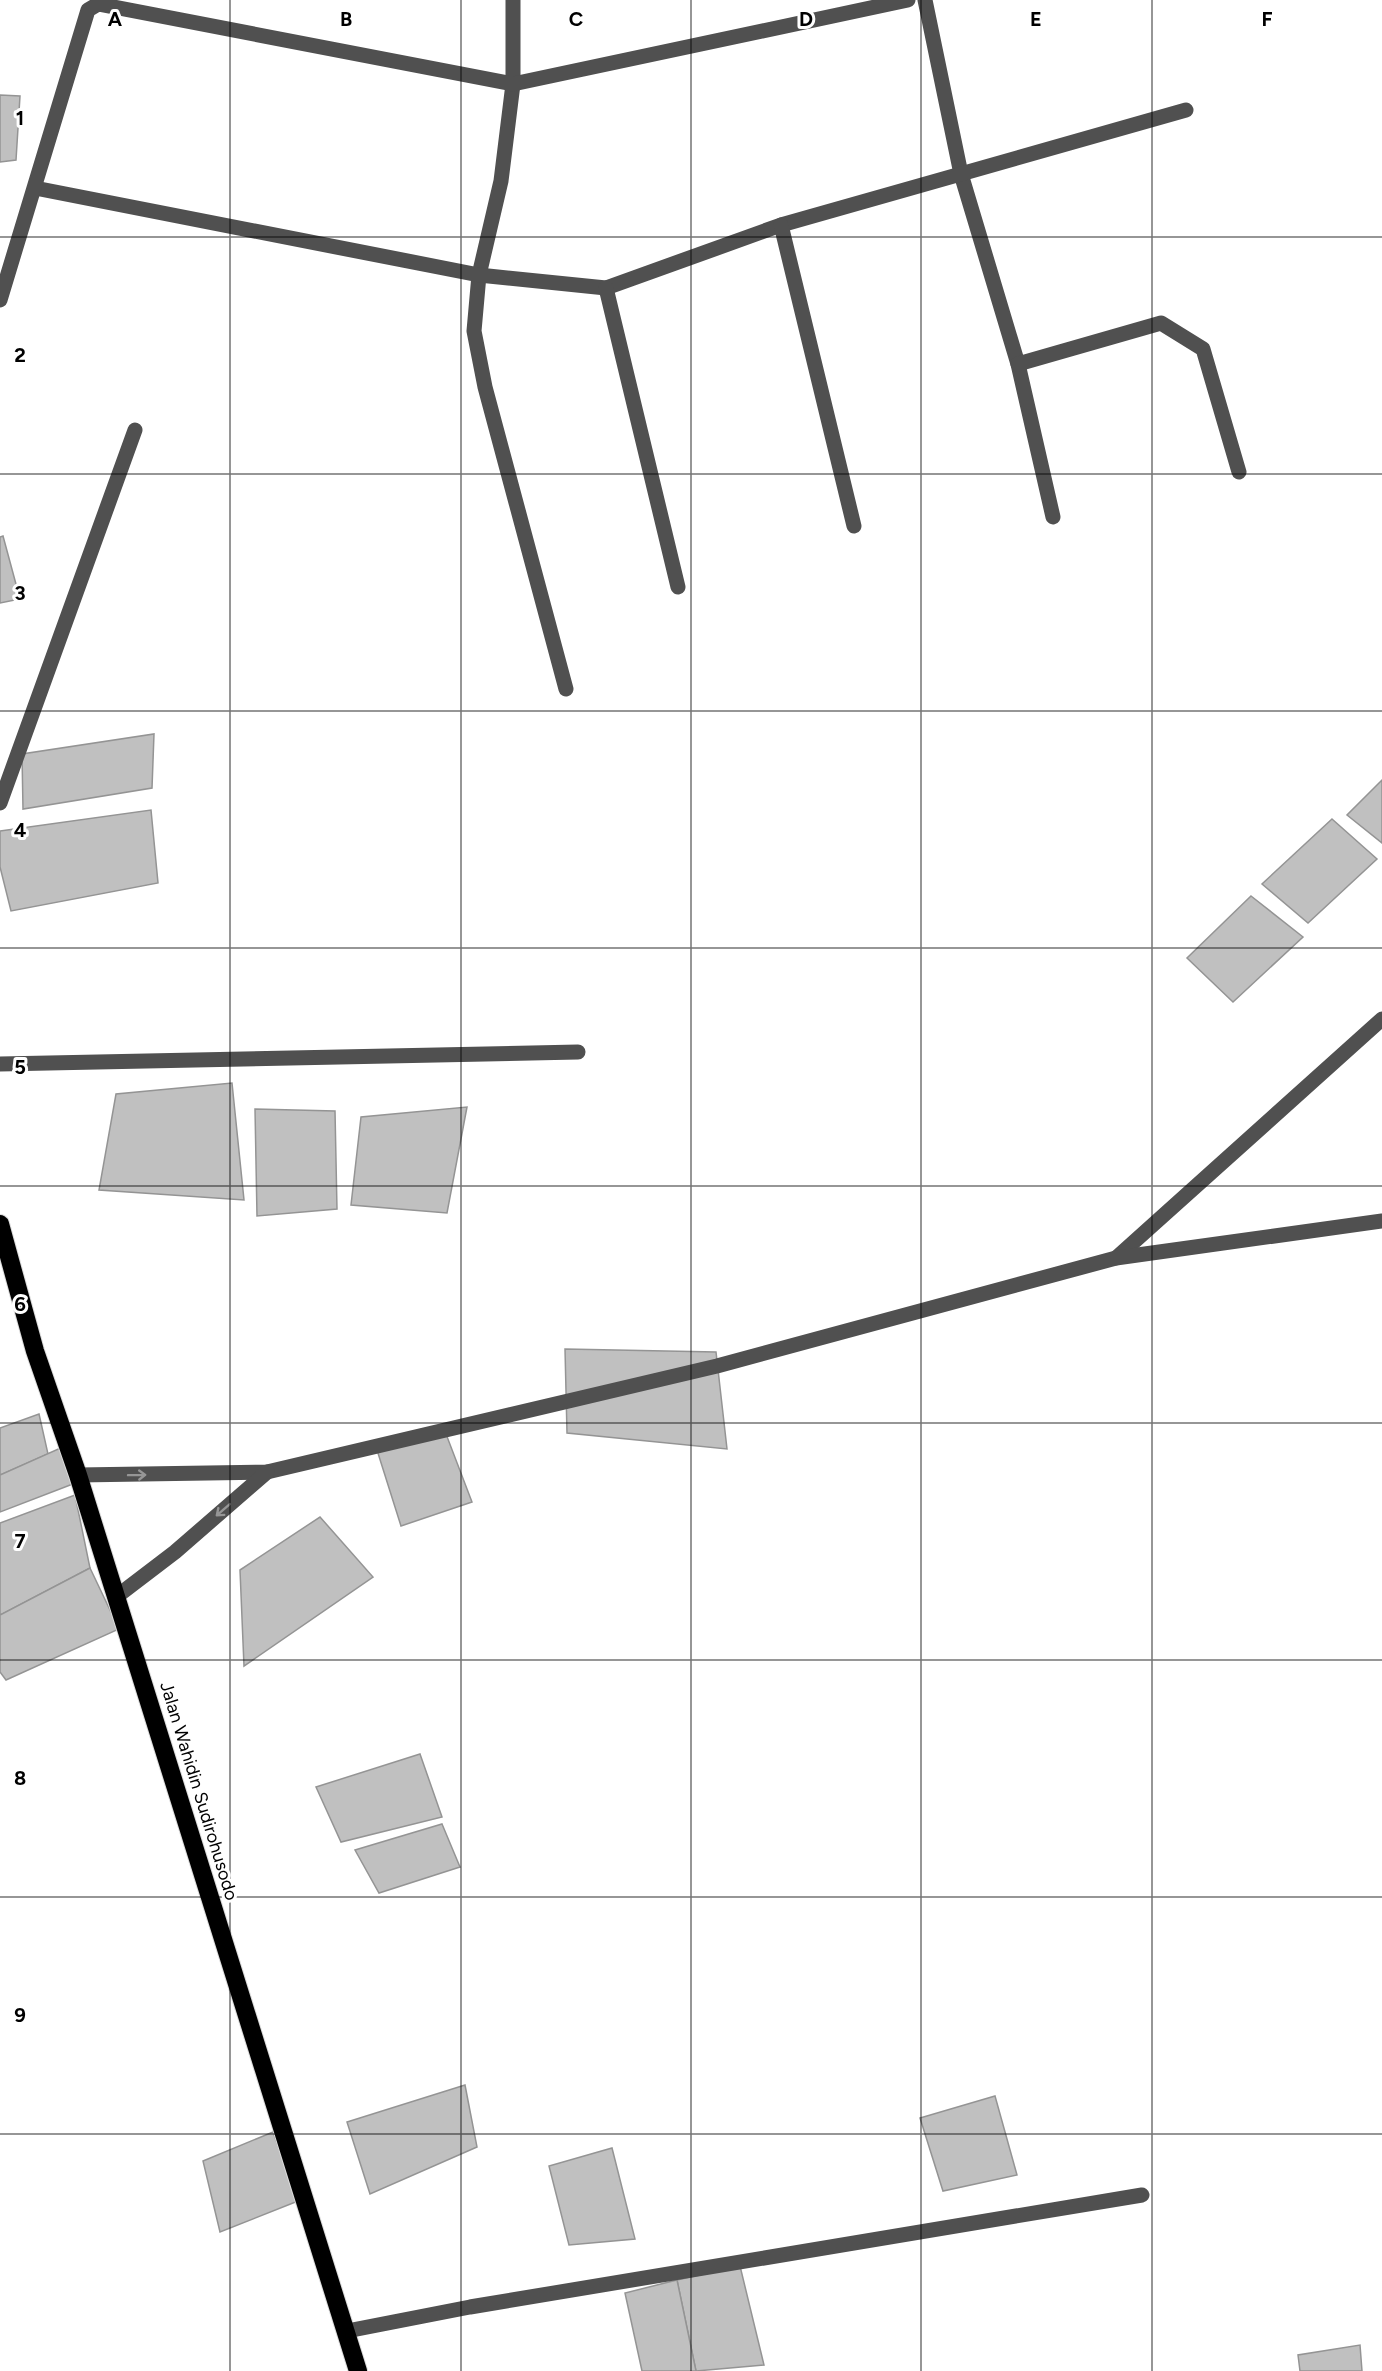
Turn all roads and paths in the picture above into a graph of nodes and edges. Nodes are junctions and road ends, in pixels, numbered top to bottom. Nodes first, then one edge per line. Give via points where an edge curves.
1 (513, 0) edge
2 (908, 0) edge
3 (925, 0) edge
4 (513, 84) junction
5 (1186, 110) dead end
6 (961, 174) junction
7 (35, 188) junction
8 (781, 225) junction
9 (479, 275) junction
10 (606, 288) junction
11 (0, 300) edge
12 (1018, 364) junction
13 (135, 430) dead end
14 (1239, 472) dead end
15 (1053, 517) dead end
16 (854, 526) dead end
17 (678, 587) dead end
18 (566, 689) dead end
19 (0, 803) edge
20 (1382, 1019) edge
21 (578, 1052) dead end
22 (0, 1064) edge
23 (1382, 1221) edge
24 (0, 1224) edge
25 (1116, 1258) junction
26 (267, 1472) junction
27 (78, 1475) junction
28 (116, 1597) junction
29 (1142, 2194) dead end
30 (347, 2331) junction
31 (358, 2371) edge

1 - 4 street
2 - 4 street
3 - 6 street
4 - 7 street via 98,4 88,10
4 - 9 street via 501,181
5 - 6 street
6 - 8 street
6 - 12 street
7 - 9 street
7 - 11 street
8 - 10 street
8 - 16 street
9 - 10 street
9 - 18 street via 474,331 483,375
10 - 17 street
12 - 14 street via 1161,323 1203,349
12 - 15 street
13 - 19 street
20 - 25 street
21 - 22 street
23 - 25 street
24 - 27 highway, Jalan Wahidin Sudirohusodo via 35,1351
25 - 26 street via 717,1366
27 -> 26 street
26 -> 28 street
27 - 28 highway, Jalan Wahidin Sudirohusodo
28 - 30 highway, Jalan Wahidin Sudirohusodo
29 - 30 street
30 - 31 highway, Jalan Wahidin Sudirohusodo

